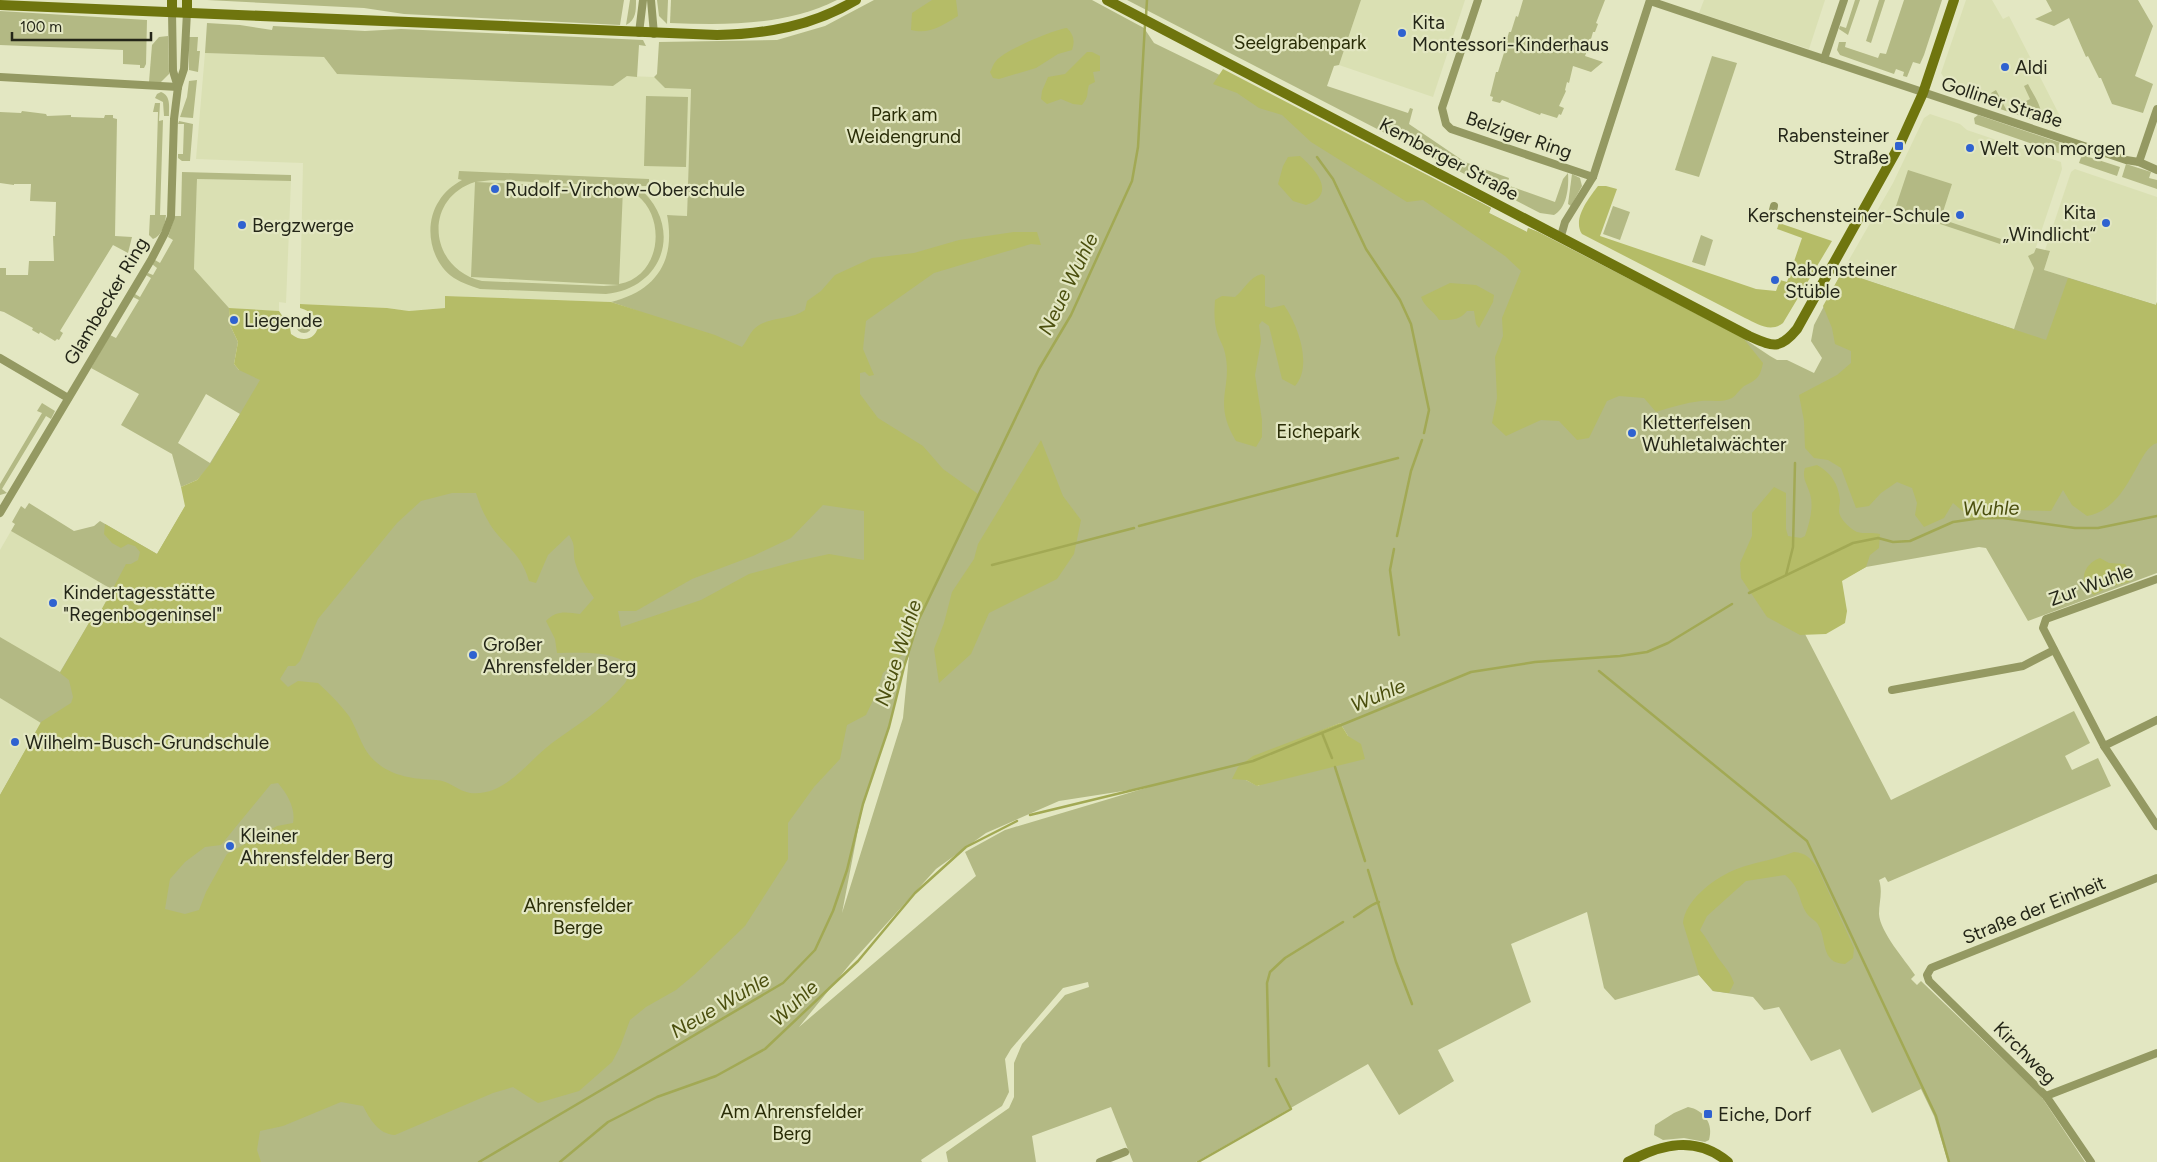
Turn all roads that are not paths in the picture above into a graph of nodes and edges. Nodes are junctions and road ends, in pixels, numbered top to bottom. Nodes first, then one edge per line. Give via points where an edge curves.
1 (172, 0) edge
2 (187, 0) edge
3 (643, 0) edge
4 (856, 0) edge
5 (1107, 0) edge
6 (1478, 0) edge
7 (1844, 0) edge
8 (1954, 0) edge
9 (1650, 1) edge
10 (652, 4) edge
11 (0, 5) edge
12 (172, 12) junction
13 (187, 12) junction
14 (639, 33) junction
15 (654, 34) junction
16 (1824, 59) junction
17 (0, 77) edge
18 (178, 87) junction
19 (1922, 93) junction
20 (2157, 109) edge
21 (2139, 162) junction
22 (2157, 170) edge
23 (1593, 177) junction
24 (1561, 236) junction
25 (0, 358) edge
26 (68, 398) junction
27 (0, 514) edge
28 (2157, 580) edge
29 (2054, 650) junction
30 (1892, 690) dead end
31 (2157, 720) edge
32 (2104, 746) junction
33 (2157, 826) edge
34 (2157, 878) edge
35 (1927, 975) joint
36 (2157, 1053) edge
37 (2046, 1096) junction
38 (1125, 1152) dead end
39 (1100, 1162) edge
40 (1628, 1162) edge
41 (1728, 1162) edge
42 (2091, 1162) edge

1 - 12 main road
2 - 13 main road
3 - 14 street
4 - 15 main road via 804,24 768,32
5 - 24 main road, Kemberger Straße
6 - 23 street, Belziger Ring via 1442,108 1446,124 1472,137
7 - 16 street
8 - 19 main road
9 - 16 street
9 - 23 street, Belziger Ring
10 - 15 street
11 - 12 main road
12 - 13 main road
12 - 18 street, Glambecker Ring via 173,71
13 - 14 main road
13 - 18 street, Glambecker Ring via 184,69
14 - 15 main road
16 - 19 street
17 - 18 street
18 - 26 street, Glambecker Ring via 168,226
19 - 21 street, Golliner Straße
19 - 24 main road, Kemberger Straße via 1899,146 1797,329 1789,339 1777,345 1749,336
20 - 21 street
21 - 22 street, Golliner Straße
23 - 24 street, Belziger Ring
25 - 26 street
26 - 27 street, Glambecker Ring
28 - 29 street, Zur Wuhle via 2046,619 2042,628
29 - 30 street via 2023,666
29 - 32 street
31 - 32 street
32 - 33 street
34 - 35 street, Straße der Einheit via 1930,968
35 - 37 street, Kirchweg via 1929,981
36 - 37 street
37 - 42 street, Kirchweg
38 - 39 street
40 - 41 main road via 1654,1149 1675,1145 1699,1147

